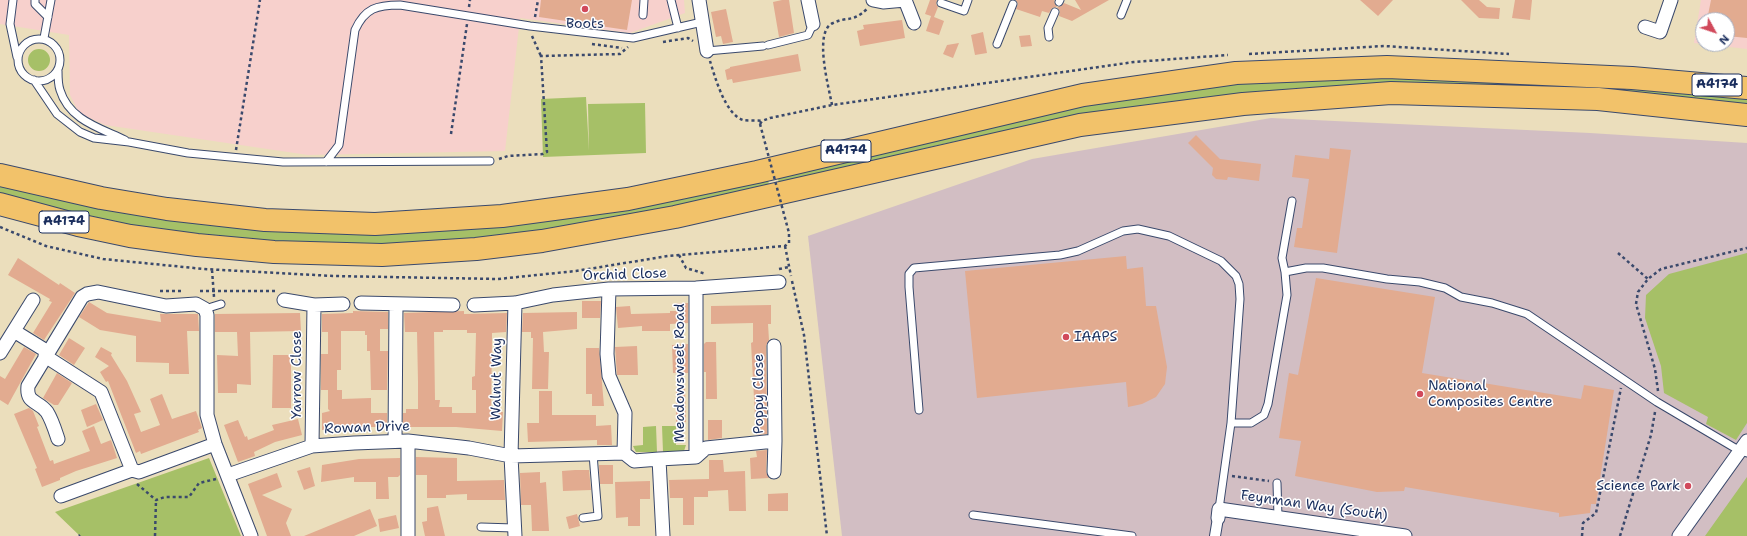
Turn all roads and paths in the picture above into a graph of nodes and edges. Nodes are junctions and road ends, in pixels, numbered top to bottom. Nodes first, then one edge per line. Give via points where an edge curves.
1 (13, 0) edge
2 (35, 0) edge
3 (51, 0) edge
4 (260, 0) edge
5 (470, 0) edge
6 (538, 0) edge
7 (644, 0) edge
8 (671, 0) edge
9 (699, 0) edge
10 (808, 0) edge
11 (874, 0) edge
12 (905, 0) edge
13 (968, 0) edge
14 (1127, 0) edge
15 (1671, 0) edge
16 (941, 3) dead end
17 (1013, 4) dead end
18 (1055, 12) dead end
19 (643, 15) dead end
20 (1121, 15) dead end
21 (468, 16) junction
22 (48, 17) junction
23 (702, 22) junction
24 (914, 23) dead end
25 (813, 24) joint
26 (530, 26) junction
27 (1645, 27) dead end
28 (678, 28) junction
29 (532, 36) dead end
30 (1049, 37) dead end
31 (44, 38) junction
32 (633, 38) junction
33 (997, 44) dead end
34 (707, 51) junction
35 (541, 56) junction
36 (18, 59) junction
37 (58, 71) junction
38 (34, 80) junction
39 (1747, 88) edge
40 (832, 105) dead end
41 (1747, 115) edge
42 (451, 134) dead end
43 (129, 142) junction
44 (235, 158) junction
45 (490, 161) joint
46 (326, 162) junction
47 (0, 175) edge
48 (1292, 201) dead end
49 (0, 204) edge
50 (0, 214) edge
51 (789, 233) dead end
52 (130, 236) junction
53 (784, 246) dead end
54 (1747, 248) edge
55 (1618, 253) dead end
56 (679, 255) dead end
57 (789, 267) junction
58 (212, 270) dead end
59 (1285, 272) junction
60 (712, 273) dead end
61 (777, 276) joint
62 (1648, 279) junction
63 (696, 288) junction
64 (608, 289) junction
65 (159, 291) dead end
66 (183, 291) dead end
67 (198, 291) dead end
68 (214, 291) junction
69 (282, 296) joint
70 (33, 300) dead end
71 (361, 303) dead end
72 (515, 303) junction
73 (343, 304) dead end
74 (314, 305) junction
75 (396, 305) junction
76 (474, 305) dead end
77 (214, 306) junction
78 (453, 306) dead end
79 (14, 331) junction
80 (774, 346) dead end
81 (0, 353) edge
82 (47, 354) junction
83 (1623, 380) junction
84 (1657, 402) junction
85 (919, 410) dead end
86 (1231, 423) junction
87 (58, 439) dead end
88 (402, 441) junction
89 (775, 441) junction
90 (215, 444) junction
91 (312, 446) junction
92 (1745, 448) edge
93 (624, 453) junction
94 (593, 454) junction
95 (511, 456) junction
96 (696, 457) junction
97 (659, 459) junction
98 (128, 472) junction
99 (774, 472) dead end
100 (228, 475) junction
101 (1224, 475) junction
102 (1278, 483) joint
103 (61, 496) dead end
104 (156, 500) junction
105 (1218, 514) junction
106 (973, 515) dead end
107 (1278, 517) junction
108 (583, 518) dead end
109 (481, 527) dead end
110 (514, 532) edge
111 (156, 536) edge
112 (251, 536) edge
113 (408, 536) edge
114 (663, 536) edge
115 (827, 536) edge
116 (1132, 536) edge
117 (1215, 536) edge
118 (1405, 536) edge
119 (1582, 536) edge
120 (1620, 536) edge
121 (1680, 536) edge

1 - 36 lane via 10,24
2 - 22 lane via 35,4
3 - 22 lane
4 - 44 path
5 - 21 path
6 - 26 path via 536,16
7 - 19 lane
8 - 28 lane
9 - 23 street
10 - 25 street
11 - 12 street
11 - 40 path via 857,18 834,22 824,33 822,47
12 - 24 street
13 - 16 lane via 964,11
14 - 20 lane
15 - 27 street via 1660,32
17 - 33 lane
18 - 30 lane via 1048,28
21 - 26 lane
21 - 42 path
21 - 46 lane via 384,4 365,13 355,30 339,145
22 - 31 lane
23 - 28 lane
23 - 34 street
25 - 34 lane via 808,35 765,45
26 - 32 lane
28 - 32 lane
29 - 35 path
31 - 36 lane via 28,41 22,46
31 - 37 lane via 51,41 61,56
32 - 35 path via 628,48 620,54
34 - 51 path, bridge via 717,81 735,116 743,120 761,122
35 - 45 path via 546,99 547,152 508,156
36 - 38 lane via 25,76
37 - 38 lane via 47,80
37 - 43 lane via 60,90 72,112 97,129
38 - 43 lane via 57,114 80,132 94,138
39 - 47 highway, A4174 via 1632,78 1387,67 1236,72 1083,95 757,172 628,199 502,216 375,224 265,220 167,209
41 - 52 highway, A4174 via 1598,99 1391,93 1244,104 1080,125 675,217 542,241 491,247 382,255 274,252
43 - 44 lane via 188,153
44 - 46 lane
45 - 46 lane
48 - 59 lane via 1282,258
49 - 52 highway, A4174
50 - 52 highway via 62,233 101,240
53 - 57 path
54 - 62 path via 1662,269
55 - 62 path
56 - 60 path via 686,268 705,274
57 - 61 path
57 - 115 path via 804,335
58 - 68 path
59 - 83 lane via 1322,268 1420,282 1445,288 1461,297 1527,314 1598,360
59 - 86 lane via 1287,295 1268,404 1264,415 1250,423
61 - 63 street, Orchid Close
62 - 84 path via 1638,292 1636,304 1656,369
63 - 64 street, Orchid Close
63 - 96 street, Meadowsweet Road
64 - 72 street, Orchid Close via 553,295
64 - 93 street via 609,376 625,413
65 - 66 path
67 - 68 path
68 - 69 path
68 - 77 path
69 - 74 street
70 - 79 street
71 - 75 street
72 - 76 street, Orchid Close
72 - 95 street, Walnut Way
73 - 74 street
74 - 91 street, Yarrow Close
75 - 78 street
75 - 88 street
77 - 82 street via 166,306 92,292 82,297
77 - 90 street via 207,315 206,410
79 - 81 street
79 - 82 street
80 - 89 street, Poppy Close
82 - 87 street via 28,386 27,393 29,399 46,411
82 - 98 street via 101,392
83 - 84 lane
83 - 119 path via 1596,513 1583,523
84 - 92 lane
84 - 120 path via 1651,435
85 - 86 lane via 909,287 909,274 914,268 1060,255 1078,251 1123,231 1138,229 1169,236 1204,252 1225,264 1236,276 1240,299
86 - 101 lane
88 - 91 street, Rowan Drive
88 - 95 street, Rowan Drive via 469,448
88 - 113 street
89 - 96 street, Poppy Close via 706,448
89 - 99 street, Poppy Close
90 - 98 street via 139,472
90 - 100 street
91 - 100 street, Rowan Drive
92 - 121 street
93 - 94 street, Rowan Drive
93 - 97 street, Rowan Drive via 634,461
94 - 95 street, Rowan Drive
94 - 108 lane via 598,516
95 - 110 street
96 - 97 street, Poppy Close
97 - 114 street
98 - 103 street
98 - 104 path
100 - 104 path via 199,483 189,497 165,496
100 - 112 street
101 - 102 path
101 - 105 lane
102 - 107 lane
104 - 111 path
105 - 107 street, Feynman Way (South)
105 - 117 street
106 - 116 lane
107 - 118 street, Feynman Way (South)
109 - 110 lane

